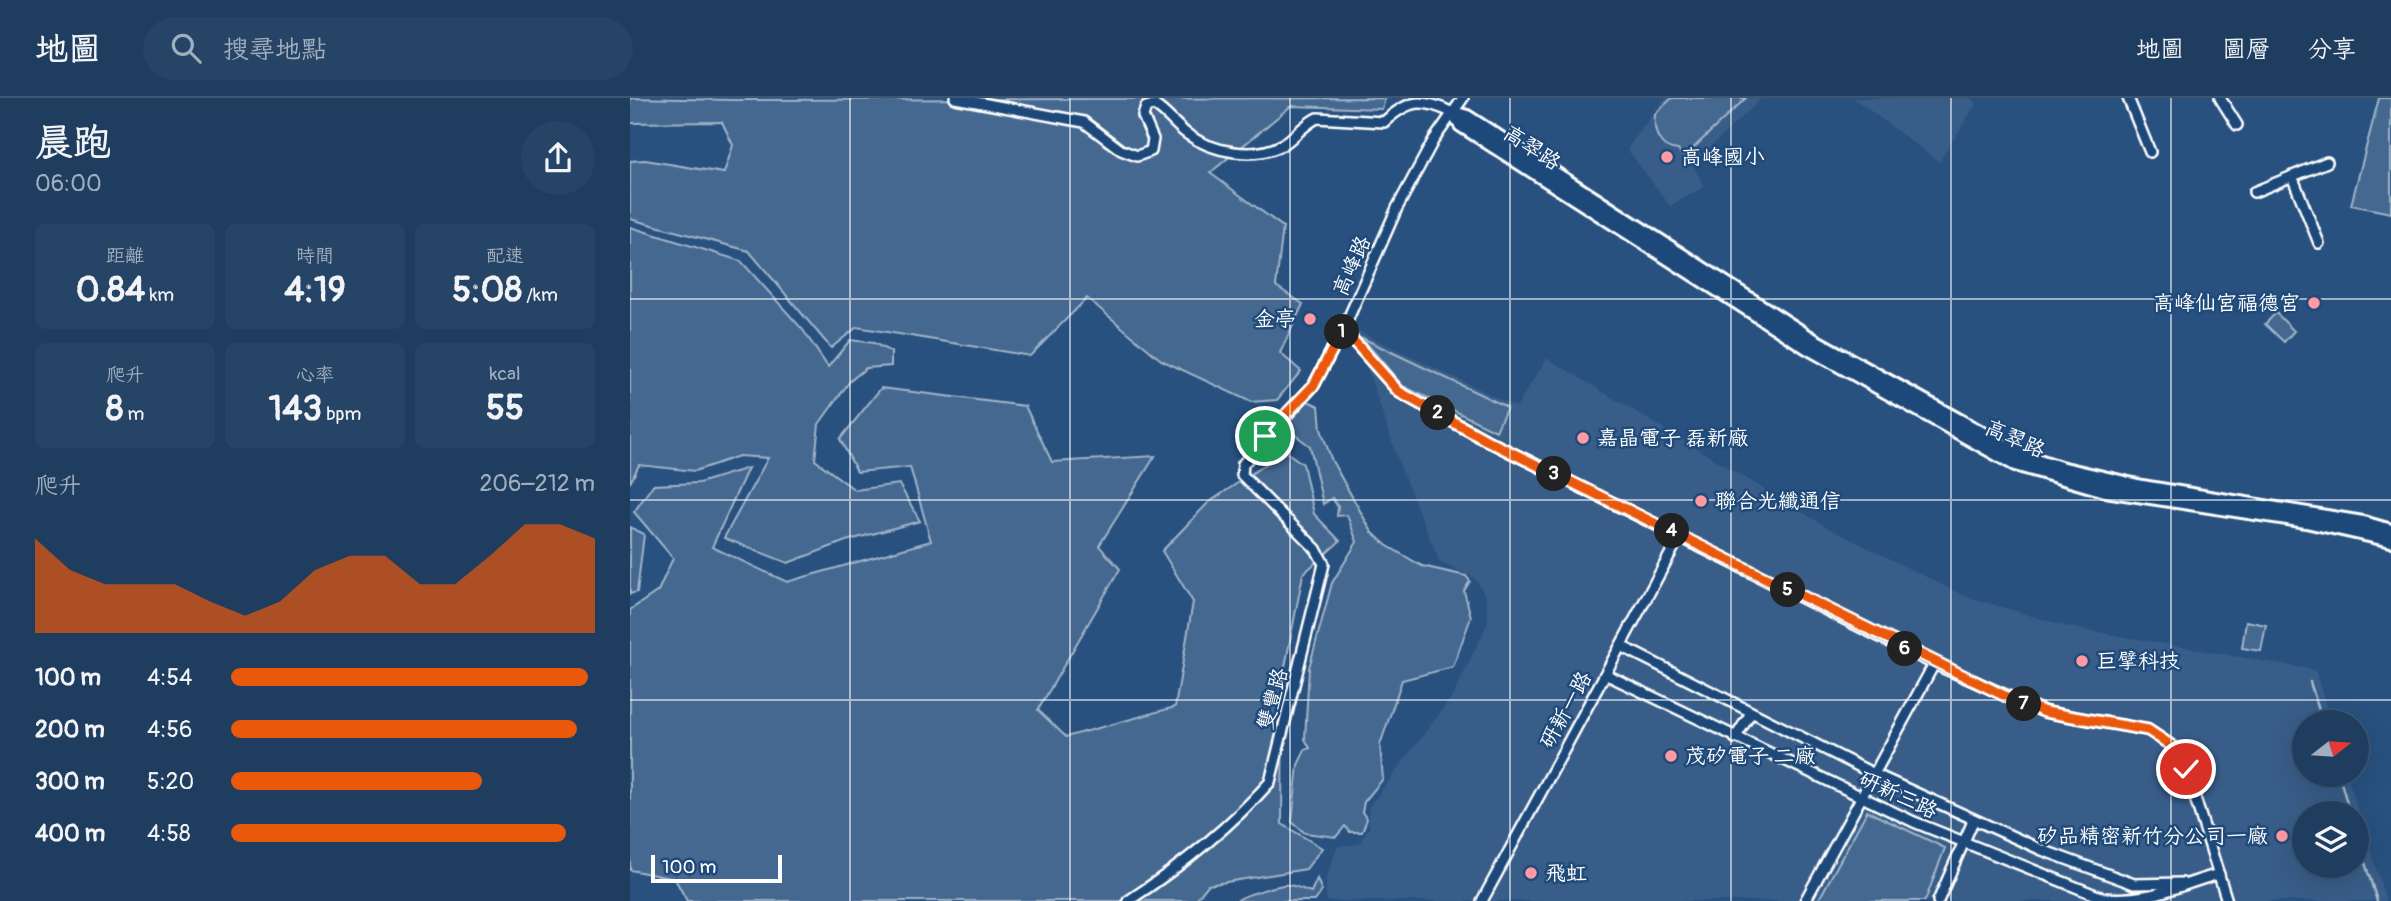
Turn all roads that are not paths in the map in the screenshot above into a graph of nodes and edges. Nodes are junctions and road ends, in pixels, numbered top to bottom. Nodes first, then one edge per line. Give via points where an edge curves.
1 (955, 98) edge
2 (1463, 98) edge
3 (2128, 98) edge
4 (2220, 98) edge
5 (1453, 113) junction
6 (2237, 125) dead end
7 (2150, 152) dead end
8 (2327, 162) dead end
9 (2292, 176) junction
10 (2254, 192) dead end
11 (2319, 243) dead end
12 (1343, 329) junction
13 (1242, 475) joint
14 (2391, 531) edge
15 (1680, 536) junction
16 (2391, 540) edge
17 (1621, 646) junction
18 (1934, 664) junction
19 (1605, 674) junction
20 (1751, 713) junction
21 (1735, 738) junction
22 (1875, 775) junction
23 (1863, 798) junction
24 (1973, 821) junction
25 (1963, 844) junction
26 (2219, 874) junction
27 (2188, 883) junction
28 (1128, 901) edge
29 (1482, 901) edge
30 (1805, 901) edge
31 (1938, 901) edge
32 (2227, 901) edge

1 - 5 street via 1084,122 1121,150 1137,156 1151,151 1153,139 1143,116 1146,107 1154,105 1187,134 1218,150 1235,152 1283,144 1317,118 1384,122 1401,107 1420,102 1435,103
2 - 5 street, 高峰路
3 - 7 street
4 - 6 street
5 - 12 street, 高峰路 via 1397,208
5 - 14 street, 高翠路 via 1467,117 1812,340 2021,455 2118,482
5 - 16 street, 高翠路 via 1461,125 1807,347 2015,464 2105,490 2286,518
8 - 9 street
9 - 10 street
9 - 11 street
12 - 13 street, 高峰路 via 1314,385 1265,436 1243,464
12 - 15 street via 1399,392
13 - 28 street, 雙豐路 via 1316,549 1324,564 1270,782 1180,865
15 - 17 street, 研新一路
15 - 18 street
17 - 19 street, 研新一路
17 - 20 street, 研新三路
18 - 22 street
18 - 26 street via 2045,712 2148,730 2172,746 2186,769
19 - 21 street, 研新三路
19 - 29 street, 研新一路
20 - 21 street
20 - 22 street, 研新三路
21 - 23 street, 研新三路
22 - 23 street
22 - 24 street, 研新三路
23 - 25 street, 研新三路
23 - 30 street
24 - 25 street
24 - 27 street, 研新三路 via 2134,884
25 - 27 street, 研新三路 via 2103,898 2134,901
25 - 31 street
26 - 27 street, 研新三路
26 - 32 street

